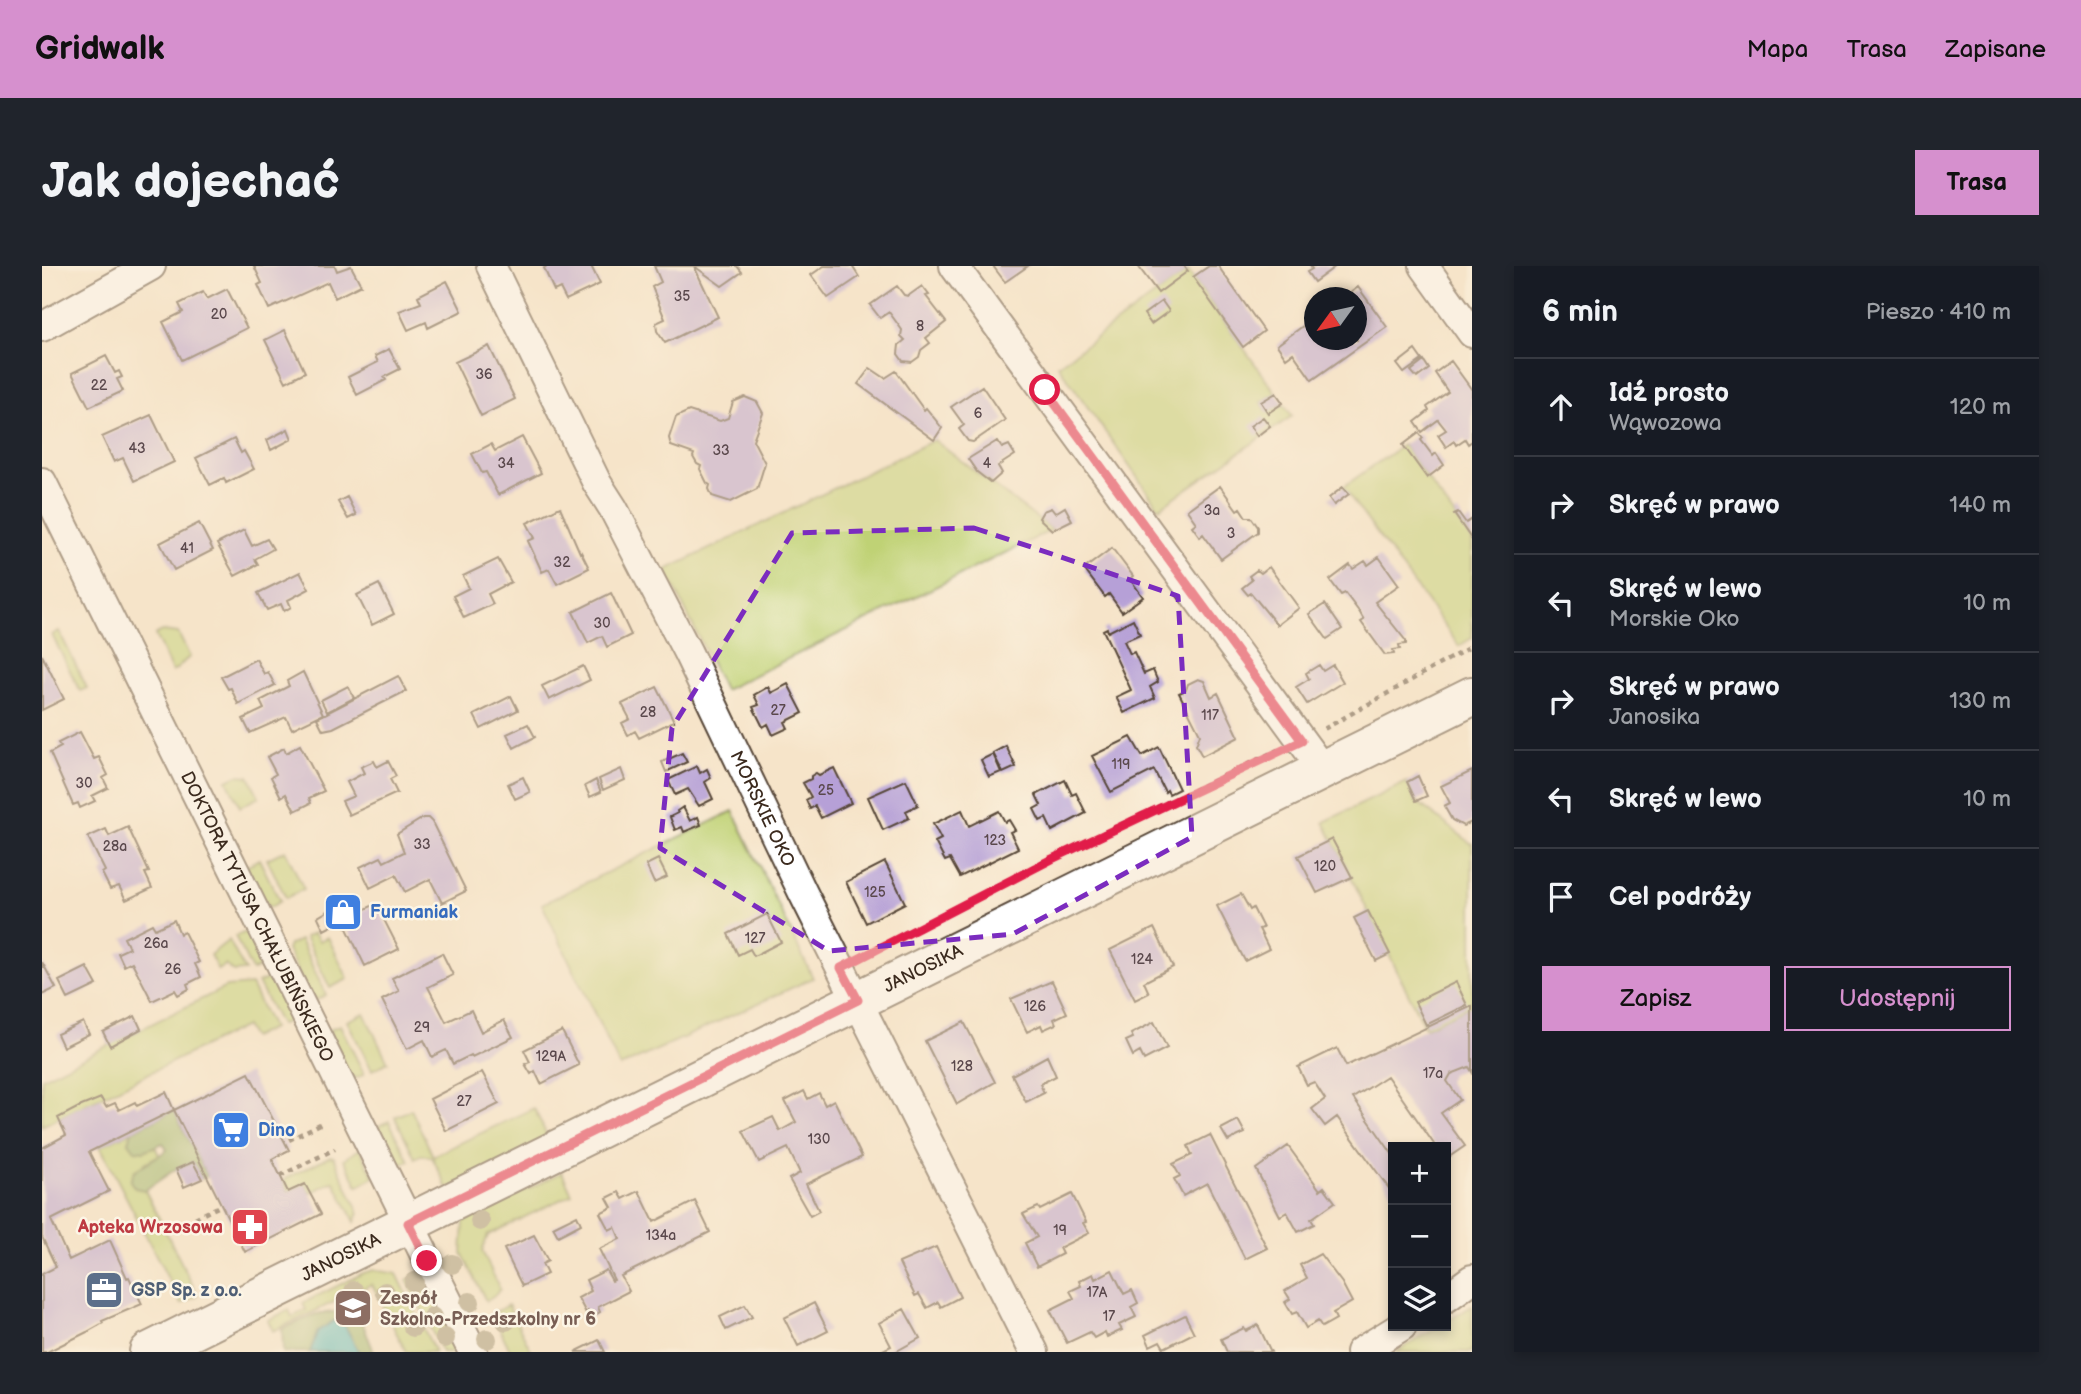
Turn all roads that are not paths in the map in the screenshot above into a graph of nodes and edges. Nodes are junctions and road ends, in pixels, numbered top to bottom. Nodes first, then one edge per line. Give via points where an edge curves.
1 (151, 266) edge
2 (491, 266) edge
3 (954, 266) edge
4 (1424, 266) edge
5 (42, 327) edge
6 (1472, 333) edge
7 (42, 482) edge
8 (1472, 696) edge
9 (1312, 755) junction
10 (849, 984) junction
11 (408, 1223) junction
12 (1472, 1279) edge
13 (1451, 1294) edge
14 (1394, 1331) edge
15 (149, 1352) edge
16 (472, 1352) edge
17 (1034, 1352) edge
18 (1360, 1352) edge

1 - 5 street
2 - 10 street, MORSKIE OKO via 597,483 688,653
3 - 9 street
4 - 6 street
7 - 11 street, DOKTORA TYTUSA CHAŁUBIŃSKIEGO
8 - 9 street, JANOSIKA
9 - 10 street, JANOSIKA
10 - 11 street, JANOSIKA
10 - 17 street, MORSKIE OKO
11 - 15 street, JANOSIKA
11 - 16 street, DOKTORA TYTUSA CHAŁUBIŃSKIEGO
12 - 13 street
14 - 18 street

